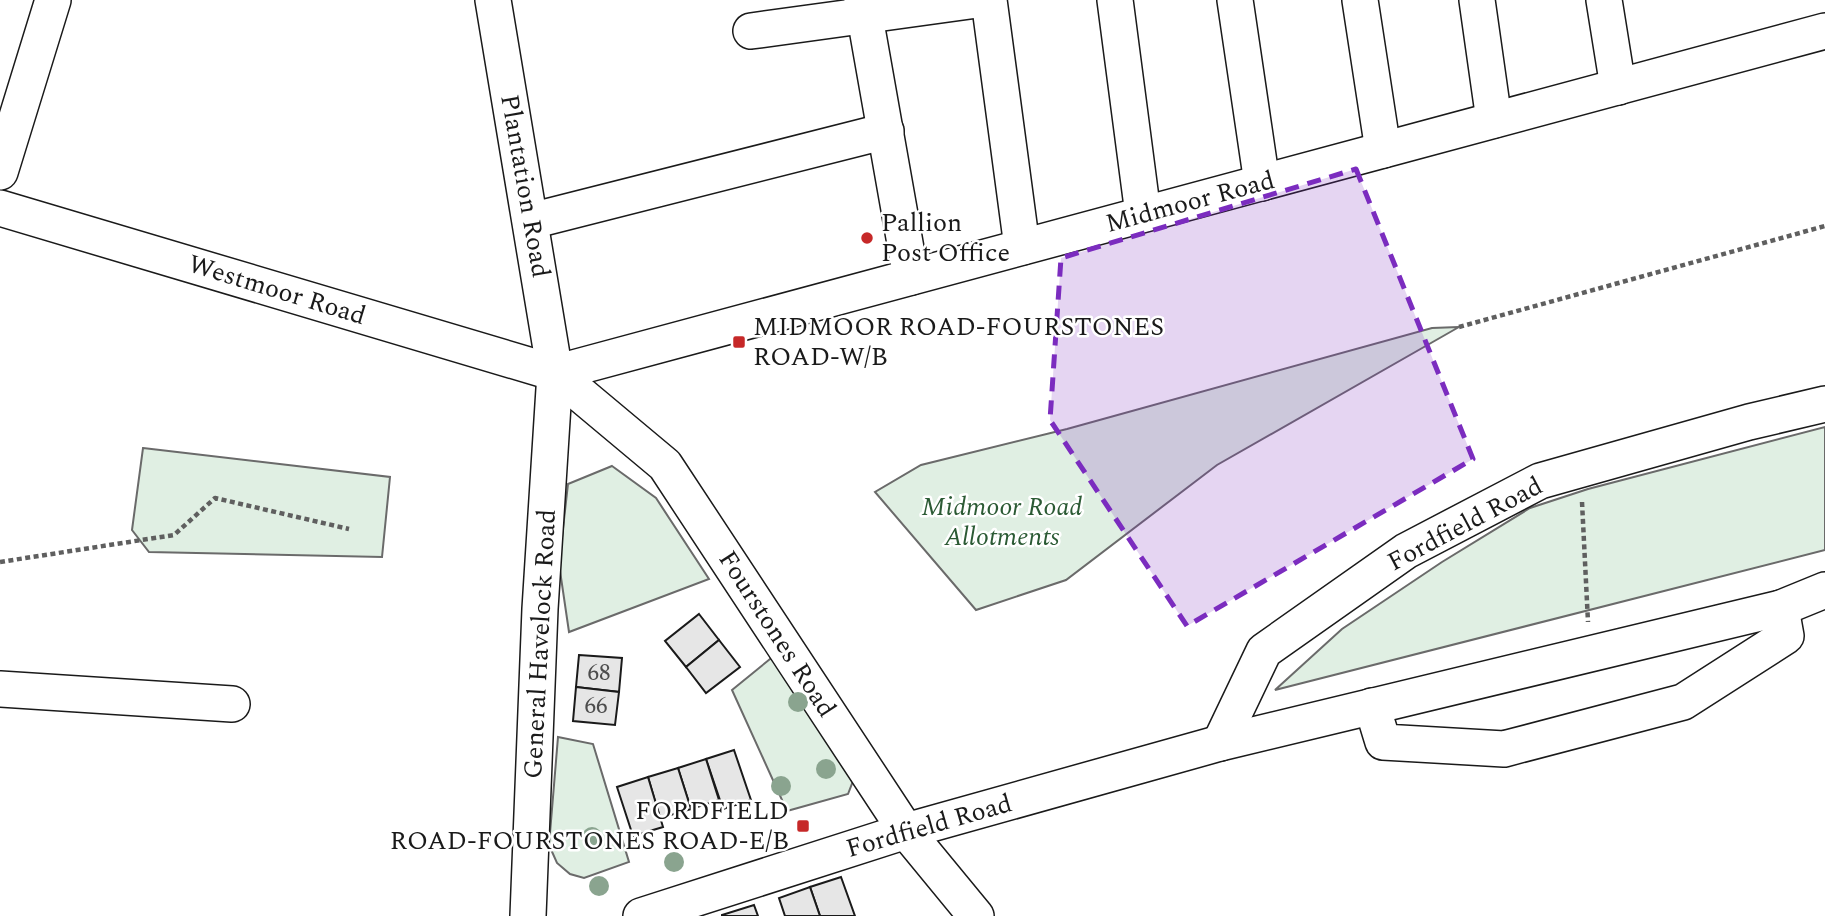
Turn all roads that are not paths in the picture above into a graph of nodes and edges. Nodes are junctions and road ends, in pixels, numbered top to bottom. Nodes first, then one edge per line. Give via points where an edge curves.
1 (53, 0) edge
2 (493, 0) edge
3 (977, 0) edge
4 (989, 0) edge
5 (1115, 0) edge
6 (1235, 0) edge
7 (1360, 0) edge
8 (1477, 0) edge
9 (1604, 0) edge
10 (864, 8) edge
11 (751, 31) dead end
12 (1825, 31) edge
13 (1618, 87) junction
14 (1494, 120) junction
15 (886, 131) junction
16 (1382, 150) junction
17 (0, 172) edge
18 (1262, 183) junction
19 (0, 208) edge
20 (1143, 214) junction
21 (531, 221) junction
22 (1021, 247) junction
23 (911, 277) junction
24 (555, 373) junction
25 (1825, 404) edge
26 (1825, 590) edge
27 (1781, 608) junction
28 (0, 689) edge
29 (232, 704) dead end
30 (1372, 706) junction
31 (1220, 743) junction
32 (906, 831) junction
33 (528, 916) edge
34 (641, 916) edge
35 (976, 916) edge

1 - 17 street
2 - 21 street, Plantation Road
3 - 10 street
4 - 22 street
5 - 20 street
6 - 18 street
7 - 16 street
8 - 14 street
9 - 13 street
10 - 11 street
10 - 15 street
12 - 13 street, Midmoor Road
13 - 14 street, Midmoor Road
14 - 16 street, Midmoor Road
15 - 21 street
15 - 23 street
16 - 18 street, Midmoor Road
18 - 20 street, Midmoor Road
19 - 24 street, Westmoor Road
20 - 22 street, Midmoor Road
21 - 24 street, Plantation Road
22 - 23 street, Midmoor Road
23 - 24 street, Midmoor Road
24 - 32 street, Fourstones Road via 665,465
24 - 33 street, General Havelock Road
25 - 31 street, Fordfield Road via 1540,481 1406,551 1264,651
26 - 27 street, Fordfield Road
27 - 30 street, Fordfield Road
27 - 30 street via 1786,636 1683,702 1504,749 1383,742
28 - 29 street
30 - 31 street, Fordfield Road
31 - 32 street, Fordfield Road
32 - 34 street, Fordfield Road
32 - 35 street, Fourstones Road

